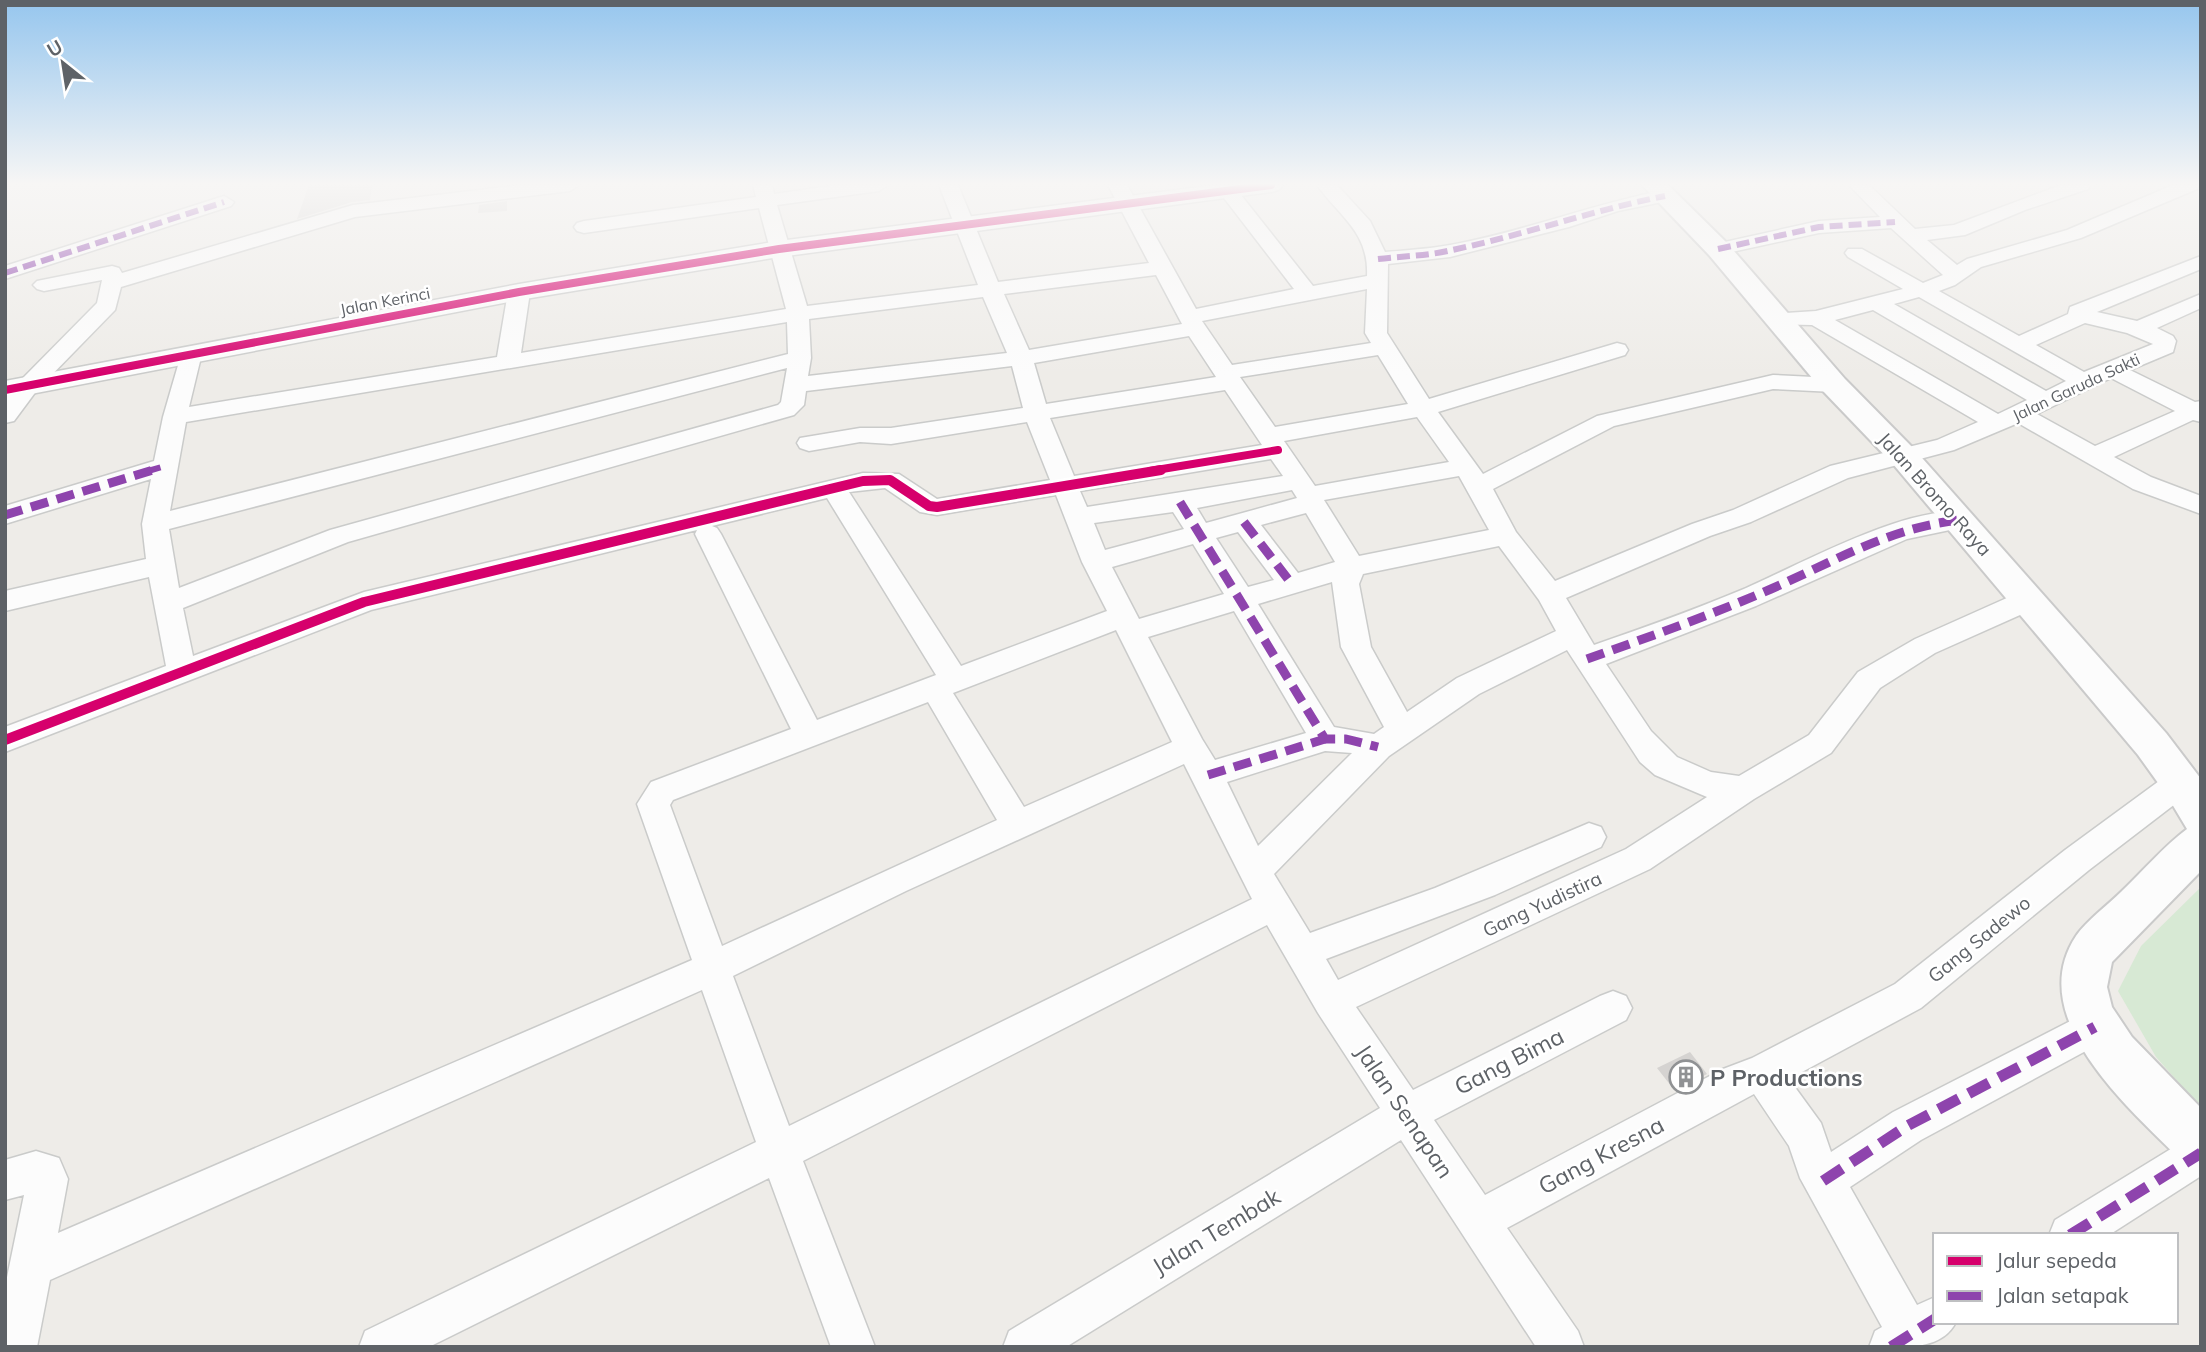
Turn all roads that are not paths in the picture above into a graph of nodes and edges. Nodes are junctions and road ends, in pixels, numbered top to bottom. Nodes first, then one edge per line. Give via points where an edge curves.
1 (83, 248) edge
2 (101, 248) edge
3 (217, 248) edge
4 (786, 248) edge
5 (973, 248) edge
6 (1151, 248) edge
7 (1273, 248) edge
8 (1373, 248) edge
9 (1462, 248) edge
10 (1722, 248) edge
11 (1924, 248) edge
12 (2025, 248) edge
13 (779, 249) junction
14 (1718, 249) joint
15 (1855, 253) dead end
16 (1378, 259) junction
17 (2201, 262) edge
18 (1161, 268) junction
19 (5, 273) edge
20 (1955, 274) junction
21 (112, 278) junction
22 (1376, 281) junction
23 (44, 285) dead end
24 (991, 289) junction
25 (1922, 290) junction
26 (519, 292) junction
27 (1308, 293) junction
28 (2201, 300) edge
29 (1877, 303) junction
30 (797, 314) junction
31 (2085, 316) junction
32 (1777, 318) junction
33 (1816, 318) junction
34 (1192, 323) junction
35 (2138, 329) junction
36 (2018, 345) junction
37 (1385, 347) junction
38 (1617, 350) dead end
39 (191, 353) junction
40 (800, 358) junction
41 (1021, 358) junction
42 (509, 362) junction
43 (2110, 369) junction
44 (1229, 378) junction
45 (2083, 381) junction
46 (795, 385) junction
47 (1834, 385) junction
48 (17, 387) edge
49 (2045, 400) junction
50 (1425, 408) junction
51 (2199, 411) edge
52 (1036, 412) junction
53 (5, 415) edge
54 (175, 417) junction
55 (2008, 419) junction
56 (809, 443) dead end
57 (1273, 443) junction
58 (1905, 457) junction
59 (2092, 457) junction
60 (165, 466) junction
61 (1472, 476) junction
62 (1066, 484) junction
63 (1306, 493) junction
64 (840, 498) dead end
65 (1180, 502) junction
66 (2201, 506) edge
67 (5, 515) edge
68 (1079, 517) junction
69 (1959, 520) junction
70 (1244, 522) junction
71 (155, 524) junction
72 (1202, 533) junction
73 (708, 534) dead end
74 (1505, 536) junction
75 (1096, 562) junction
76 (160, 565) junction
77 (1352, 566) junction
78 (1291, 583) junction
79 (1550, 594) junction
80 (1241, 597) junction
81 (2028, 600) junction
82 (5, 601) edge
83 (168, 603) junction
84 (1128, 623) junction
85 (1580, 647) junction
86 (183, 672) junction
87 (944, 683) junction
88 (809, 735) junction
89 (1390, 738) junction
90 (5, 740) edge
91 (1325, 740) junction
92 (1190, 747) junction
93 (1208, 775) junction
94 (2180, 782) junction
95 (1743, 790) junction
96 (2201, 816) edge
97 (1017, 825) junction
98 (1589, 837) dead end
99 (2201, 842) edge
100 (1254, 872) junction
101 (1273, 905) junction
102 (1302, 951) junction
103 (713, 968) junction
104 (1331, 1001) junction
105 (1613, 1008) dead end
106 (2095, 1027) junction
107 (1762, 1073) junction
108 (1406, 1114) junction
109 (2201, 1144) edge
110 (779, 1152) junction
111 (2201, 1153) edge
112 (25, 1176) edge
113 (1823, 1181) junction
114 (1479, 1221) junction
115 (2073, 1233) edge
116 (30, 1267) junction
117 (1912, 1334) edge
118 (15, 1347) edge
119 (381, 1347) edge
120 (853, 1347) edge
121 (1025, 1347) edge
122 (1562, 1347) edge

1 - 19 street
2 - 21 street
3 - 21 street
4 - 13 street, Jalan Kerinci
5 - 24 street, Jalan Senapan
6 - 18 street
7 - 27 street
8 - 16 street
9 - 16 street
10 - 14 street
11 - 20 street
12 - 20 street via 1974,263
13 - 26 street, Jalan Kerinci
13 - 30 street
14 - 32 main road, Jalan Bromo Raya
15 - 25 street
16 - 22 street
17 - 31 street via 2078,312
18 - 24 street
18 - 34 street
20 - 25 street
21 - 23 street
21 - 48 street via 107,305
22 - 27 street
22 - 37 street via 1377,333
24 - 30 street
24 - 41 street, Jalan Senapan
25 - 29 street
25 - 36 street
26 - 39 street, Jalan Kerinci
26 - 42 street
27 - 34 street
28 - 35 street
29 - 33 street
29 - 49 street
30 - 40 street
30 - 42 street
31 - 35 street, Jalan Garuda Sakti
31 - 36 street
32 - 33 street
32 - 47 main road, Jalan Bromo Raya
33 - 55 street
34 - 41 street
34 - 44 street
35 - 43 street, Jalan Garuda Sakti via 2167,344
36 - 45 street
37 - 44 street
37 - 50 street
38 - 50 street
39 - 48 street, Jalan Kerinci
39 - 54 street
40 - 46 street
40 - 71 street
41 - 46 street
41 - 52 street, Jalan Senapan
42 - 54 street
43 - 45 street, Jalan Garuda Sakti
43 - 51 street
44 - 52 street
44 - 57 street
45 - 49 street, Jalan Garuda Sakti
46 - 83 street via 792,405 774,414 339,536
47 - 58 main road, Jalan Bromo Raya
47 - 61 street via 1773,382 1616,418
48 - 53 street
49 - 55 street, Jalan Garuda Sakti
50 - 57 street
50 - 61 street
51 - 59 street
52 - 56 street via 891,436 860,435
52 - 62 street, Jalan Senapan
54 - 60 street
55 - 58 street, Jalan Garuda Sakti
55 - 59 street
57 - 62 street
57 - 63 street
58 - 69 main road, Jalan Bromo Raya
58 - 79 street, Jalan Garuda Sakti via 1839,472
59 - 66 street
60 - 67 street
60 - 71 street
61 - 63 street
61 - 74 street
62 - 68 street, Jalan Senapan
62 - 86 street via 937,507 890,480 863,481 364,602
63 - 65 street
63 - 70 street
63 - 77 street
64 - 87 street
65 - 68 street
65 - 72 street
68 - 75 street, Jalan Senapan
69 - 81 main road, Jalan Bromo Raya
69 - 85 street via 1944,520 1883,539 1733,604
70 - 72 street
70 - 78 street
71 - 76 street
72 - 75 street
72 - 80 street
73 - 88 street
74 - 77 street
74 - 79 street
75 - 84 street, Jalan Senapan
76 - 82 street
76 - 83 street
77 - 78 street
77 - 89 street via 1345,584 1356,646
78 - 80 street
79 - 85 street
80 - 84 street
80 - 91 street
81 - 94 main road, Jalan Bromo Raya
81 - 95 street, Gang Yudistira via 1925,646 1869,680 1820,744
83 - 86 street
84 - 87 street
84 - 92 street, Jalan Senapan
85 - 89 street via 1468,686
85 - 95 street via 1651,753 1666,766 1708,784
86 - 90 street
87 - 88 street
87 - 97 street
88 - 103 street via 662,791 653,804
89 - 91 street
89 - 100 street
91 - 93 street
92 - 93 street, Jalan Senapan
92 - 97 street
93 - 100 street, Jalan Senapan
94 - 96 main road, Jalan Bromo Raya
94 - 107 street, Gang Sadewo via 1908,996
95 - 104 street, Gang Yudistira via 1638,859
97 - 103 street
98 - 102 street via 1411,914
99 - 106 main road via 2093,950 2084,990
100 - 101 street, Jalan Senapan
101 - 102 street, Jalan Senapan
101 - 110 street
102 - 104 street, Jalan Senapan
103 - 110 street
103 - 116 street
104 - 108 street, Jalan Senapan
105 - 108 street, Gang Bima
106 - 109 main road via 2117,1057
106 - 113 street via 1907,1126
107 - 113 street via 1807,1137
107 - 114 street, Gang Kresna via 1737,1082
108 - 114 street, Jalan Senapan
108 - 121 street, Jalan Tembak
110 - 119 street
110 - 120 street
111 - 115 street
112 - 116 street via 48,1179
113 - 117 street
114 - 122 street, Jalan Senapan
116 - 118 street

